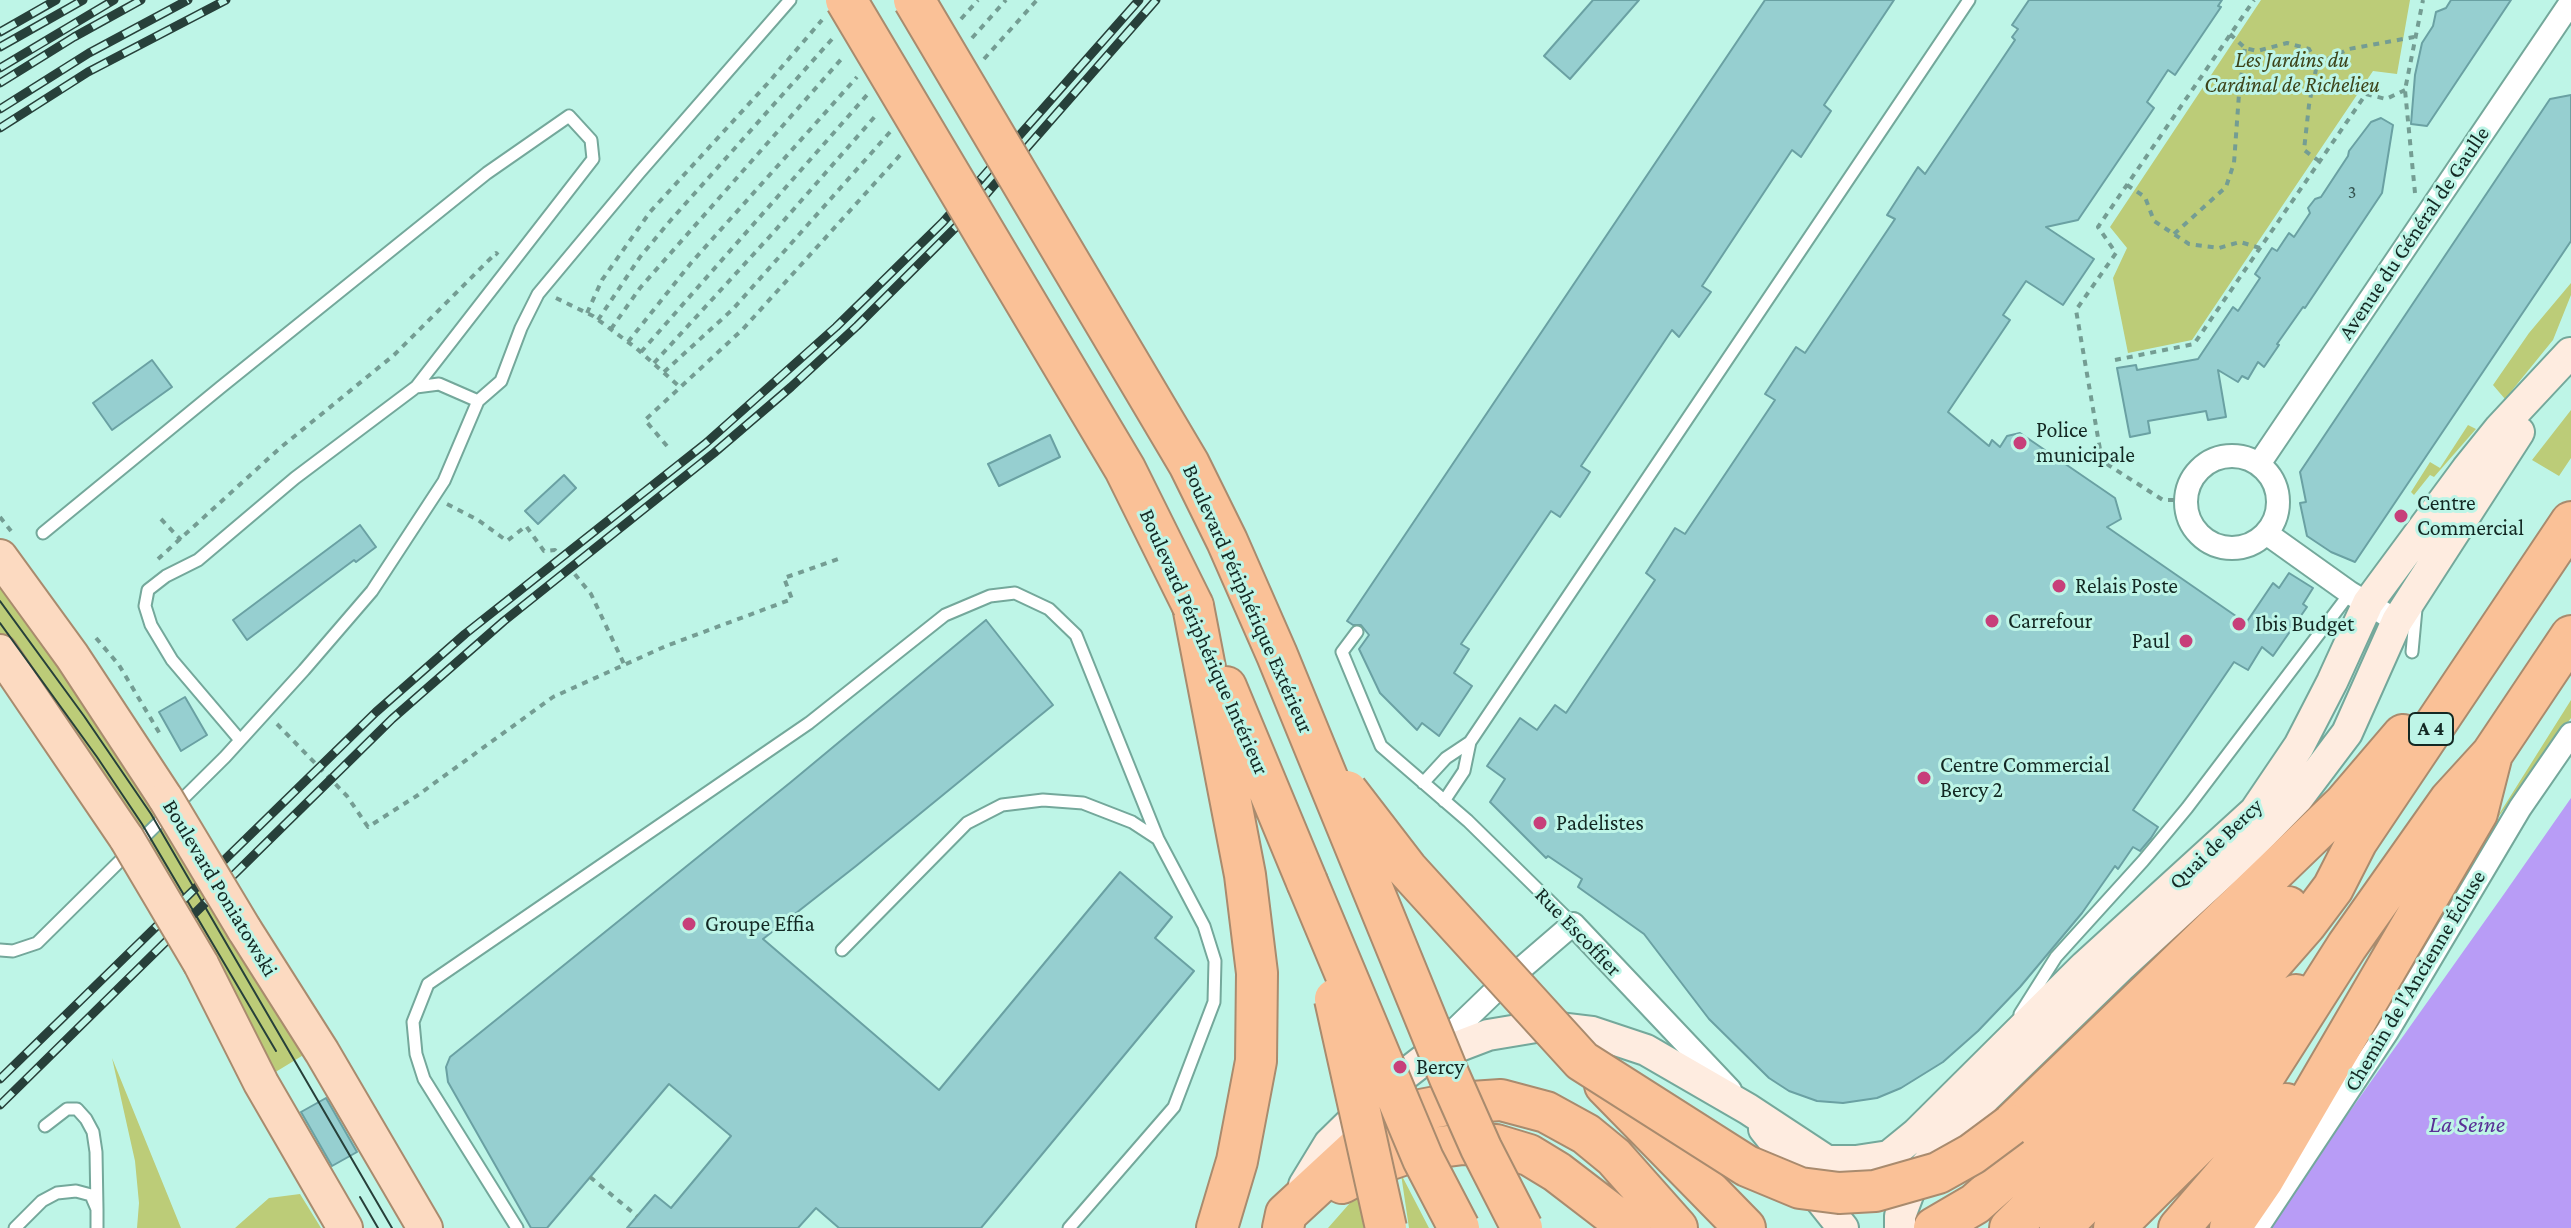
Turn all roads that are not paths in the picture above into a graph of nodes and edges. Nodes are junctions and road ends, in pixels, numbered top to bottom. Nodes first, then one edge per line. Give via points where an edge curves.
1 (790, 0) edge
2 (914, 0) edge
3 (1969, 0) edge
4 (2571, 2) edge
5 (835, 18) edge
6 (2571, 353) edge
7 (416, 387) junction
8 (478, 401) junction
9 (2259, 464) junction
10 (2571, 522) edge
11 (43, 533) dead end
12 (2266, 533) junction
13 (0, 557) edge
14 (2417, 588) junction
15 (2359, 598) junction
16 (1193, 606) junction
17 (2505, 618) junction
18 (2397, 621) junction
19 (1357, 632) dead end
20 (2571, 636) edge
21 (0, 652) edge
22 (2412, 652) dead end
23 (2571, 734) edge
24 (240, 740) junction
25 (1470, 742) junction
26 (1315, 749) junction
27 (2492, 754) junction
28 (1423, 783) junction
29 (1444, 801) junction
30 (1158, 839) junction
31 (2357, 841) junction
32 (1307, 882) junction
33 (1573, 924) junction
34 (2347, 946) junction
35 (0, 950) edge
36 (842, 950) dead end
37 (2354, 1023) junction
38 (1425, 1059) junction
39 (1991, 1060) junction
40 (1582, 1061) junction
41 (1748, 1109) junction
42 (45, 1126) dead end
43 (97, 1209) junction
44 (1283, 1223) edge
45 (1911, 1224) edge
46 (15, 1228) edge
47 (97, 1228) edge
48 (345, 1228) edge
49 (425, 1228) edge
50 (517, 1228) edge
51 (1069, 1228) edge
52 (1217, 1228) edge
53 (1386, 1228) edge
54 (1459, 1228) edge
55 (1522, 1228) edge
56 (1630, 1228) edge
57 (1677, 1228) edge
58 (1745, 1228) edge
59 (1843, 1228) edge
60 (2010, 1228) edge
61 (2060, 1228) edge
62 (2114, 1228) edge
63 (2179, 1228) edge
64 (2230, 1228) edge
65 (2257, 1228) edge

1 - 8 lane via 538,294 501,381
2 - 26 highway, Boulevard Périphérique Extérieur, bridge via 1189,464
3 - 25 lane
4 - 9 street, Avenue du Général de Gaulle
5 - 16 highway, Boulevard Périphérique Intérieur, bridge via 1125,469
6 - 14 main road, Quai de Bercy
6 - 15 main road, Quai de Bercy via 2500,428
7 - 8 lane via 439,384
7 - 11 lane via 593,159 591,140 569,116 487,173
7 - 24 lane via 198,560 148,590 145,606 151,625 172,660
8 - 24 lane via 444,481 372,591
9 - 12 street via 2278,493 2278,509
9 - 12 street via 2227,456 2209,462 2190,483 2186,500 2190,523 2211,543 2246,546
10 - 17 highway, A 4
12 - 15 street
13 - 49 main road, Boulevard Poniatowski, bridge via 166,799
14 - 18 main road, Quai de Bercy
14 - 22 lane
15 - 18 street
15 - 39 lane via 2143,861 2056,957
15 - 39 main road, Quai de Bercy via 2332,682 2299,746 2255,811
16 - 32 highway, Boulevard Périphérique Intérieur
16 - 52 highway via 1245,875 1257,973 1256,1061 1237,1161
17 - 31 highway, A 4
17 - 40 highway, bridge via 2344,804 2011,1125 1949,1167 1875,1191 1800,1188 1747,1166
18 - 45 main road, Quai de Bercy via 2347,733 2298,798 1985,1098 1914,1179
19 - 28 lane, Rue Escoffier via 1342,652 1381,746
20 - 27 highway
21 - 48 main road, bridge via 127,839
23 - 65 street, Chemin de l'Ancienne Écluse via 2520,808 2387,1032
24 - 35 lane via 37,943
25 - 28 lane
25 - 29 lane via 1464,771
26 - 40 highway, bridge via 1407,869
26 - 55 highway, Boulevard Périphérique Extérieur, bridge via 1456,1092
27 - 34 highway via 2450,800
27 - 37 highway via 2477,813
28 - 29 lane, Rue Escoffier
29 - 33 lane, Rue Escoffier
30 - 36 lane via 1132,822 1083,803 1002,805 967,823
30 - 50 lane via 1076,635 1049,609 1015,593 990,596 945,615 809,723 428,984 413,1022 424,1079
30 - 51 lane via 1204,926 1215,961 1214,1002 1174,1107
31 - 45 highway via 1975,1204
31 - 60 highway via 2333,888 2306,924 2214,1029
32 - 53 highway, bridge
32 - 54 highway, Boulevard Périphérique Intérieur, bridge via 1423,1159
33 - 38 street
33 - 41 street, Rue Escoffier
34 - 61 highway
34 - 62 highway via 2259,1084
37 - 63 highway
37 - 64 highway
38 - 41 main road, Quai de Bercy via 1501,1032 1542,1026 1592,1032 1646,1050
38 - 44 main road, Quai de Bercy via 1329,1144
39 - 41 main road, Quai de Bercy via 1889,1156 1827,1161
40 - 58 highway, bridge
41 - 59 main road, Rue Escoffier
42 - 43 lane via 67,1109 77,1109 86,1119 96,1152
43 - 46 lane via 91,1195 57,1193
43 - 47 lane
44 - 56 highway via 1379,1163 1417,1150 1463,1144 1496,1145 1529,1155
44 - 57 highway via 1377,1130 1415,1111 1501,1100 1546,1112 1586,1134 1623,1166

